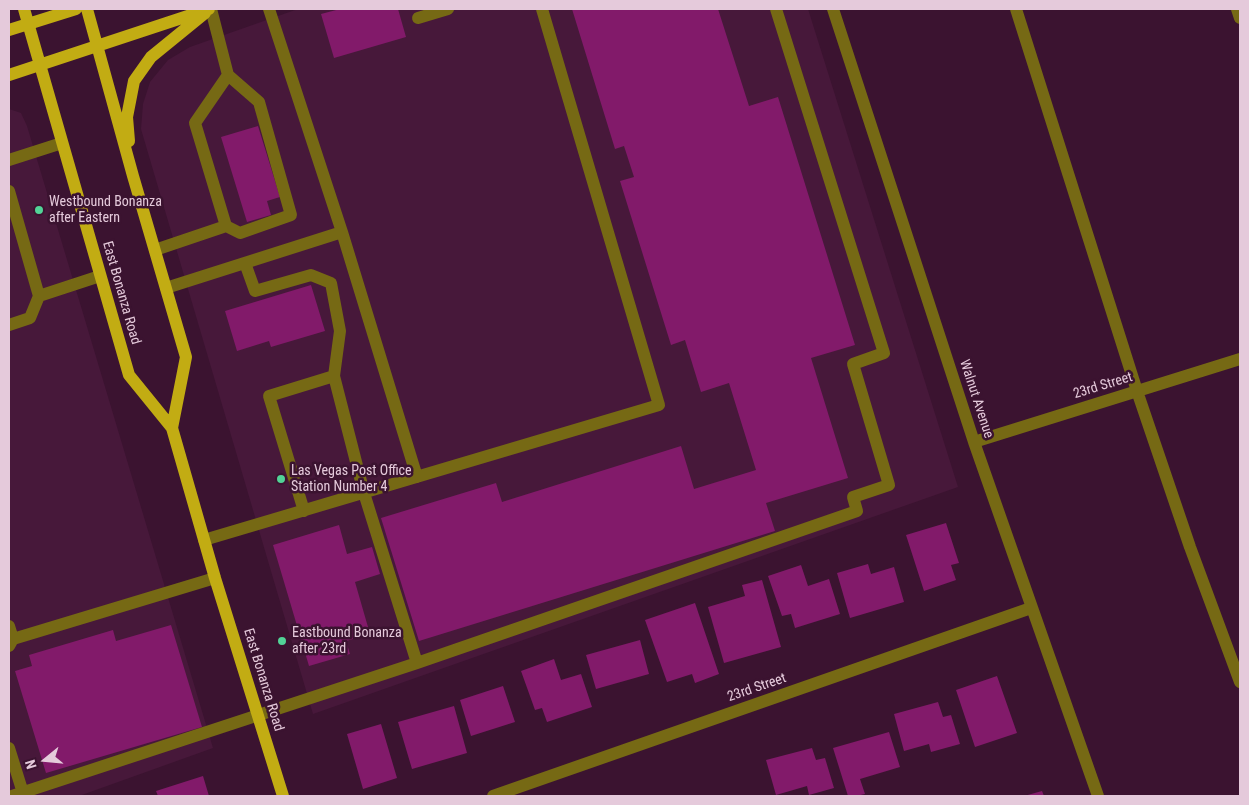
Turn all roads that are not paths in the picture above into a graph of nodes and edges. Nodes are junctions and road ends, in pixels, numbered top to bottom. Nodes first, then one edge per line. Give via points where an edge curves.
1 (24, 9) edge
2 (76, 9) edge
3 (87, 9) edge
4 (210, 9) edge
5 (269, 9) edge
6 (448, 9) edge
7 (542, 9) edge
8 (776, 9) edge
9 (833, 9) edge
10 (1016, 9) edge
11 (1238, 9) edge
12 (418, 18) dead end
13 (1240, 18) edge
14 (28, 25) junction
15 (9, 30) edge
16 (97, 46) junction
17 (39, 65) junction
18 (9, 75) edge
19 (228, 75) junction
20 (62, 143) junction
21 (9, 160) edge
22 (133, 176) junction
23 (10, 198) edge
24 (226, 226) junction
25 (342, 232) junction
26 (155, 250) junction
27 (245, 262) junction
28 (100, 276) junction
29 (166, 288) junction
30 (39, 296) junction
31 (9, 325) edge
32 (1240, 359) edge
33 (334, 376) junction
34 (1137, 391) junction
35 (172, 428) junction
36 (974, 442) junction
37 (417, 477) junction
38 (364, 493) junction
39 (304, 511) junction
40 (204, 540) junction
41 (215, 578) junction
42 (1031, 608) junction
43 (9, 626) edge
44 (11, 643) edge
45 (416, 663) junction
46 (1240, 682) edge
47 (259, 716) junction
48 (9, 748) edge
49 (18, 794) edge
50 (283, 796) edge
51 (493, 796) edge
52 (1098, 796) edge

1 - 14 main road, East Bonanza Road
2 - 14 main road
3 - 16 main road, East Bonanza Road
4 - 16 main road
4 - 19 street
4 - 22 main road via 151,57 134,81 127,117
5 - 25 street
6 - 12 street
7 - 37 street via 659,405
8 - 45 street via 884,353 853,364 888,485 853,497 856,512
9 - 36 street, Walnut Avenue
10 - 34 street
11 - 13 street
14 - 15 main road
14 - 17 main road, East Bonanza Road
16 - 17 main road
16 - 22 main road, East Bonanza Road
17 - 18 main road
17 - 20 main road, East Bonanza Road
19 - 24 street via 195,123
19 - 24 street via 259,102 291,215 240,234
20 - 21 street
20 - 28 main road, East Bonanza Road
22 - 26 main road, East Bonanza Road
23 - 30 street
24 - 26 street
25 - 27 street
25 - 37 street
26 - 29 main road, East Bonanza Road
27 - 29 street
27 - 33 street via 255,291 311,275 331,283 340,331
28 - 30 street
28 - 35 main road, East Bonanza Road via 129,375
29 - 35 main road, East Bonanza Road via 186,357
30 - 31 street via 30,318
32 - 34 street, 23rd Street
33 - 38 street
33 - 39 street via 269,396
34 - 36 street, 23rd Street
34 - 46 street
35 - 40 main road, East Bonanza Road
36 - 42 street, Walnut Avenue
37 - 38 street
38 - 39 street
38 - 45 street
39 - 40 street
40 - 41 main road, East Bonanza Road
41 - 44 street
41 - 47 main road, East Bonanza Road
42 - 51 street, 23rd Street
42 - 52 street, Walnut Avenue
43 - 44 street
45 - 47 street
47 - 49 street
47 - 50 main road, East Bonanza Road
48 - 49 street

